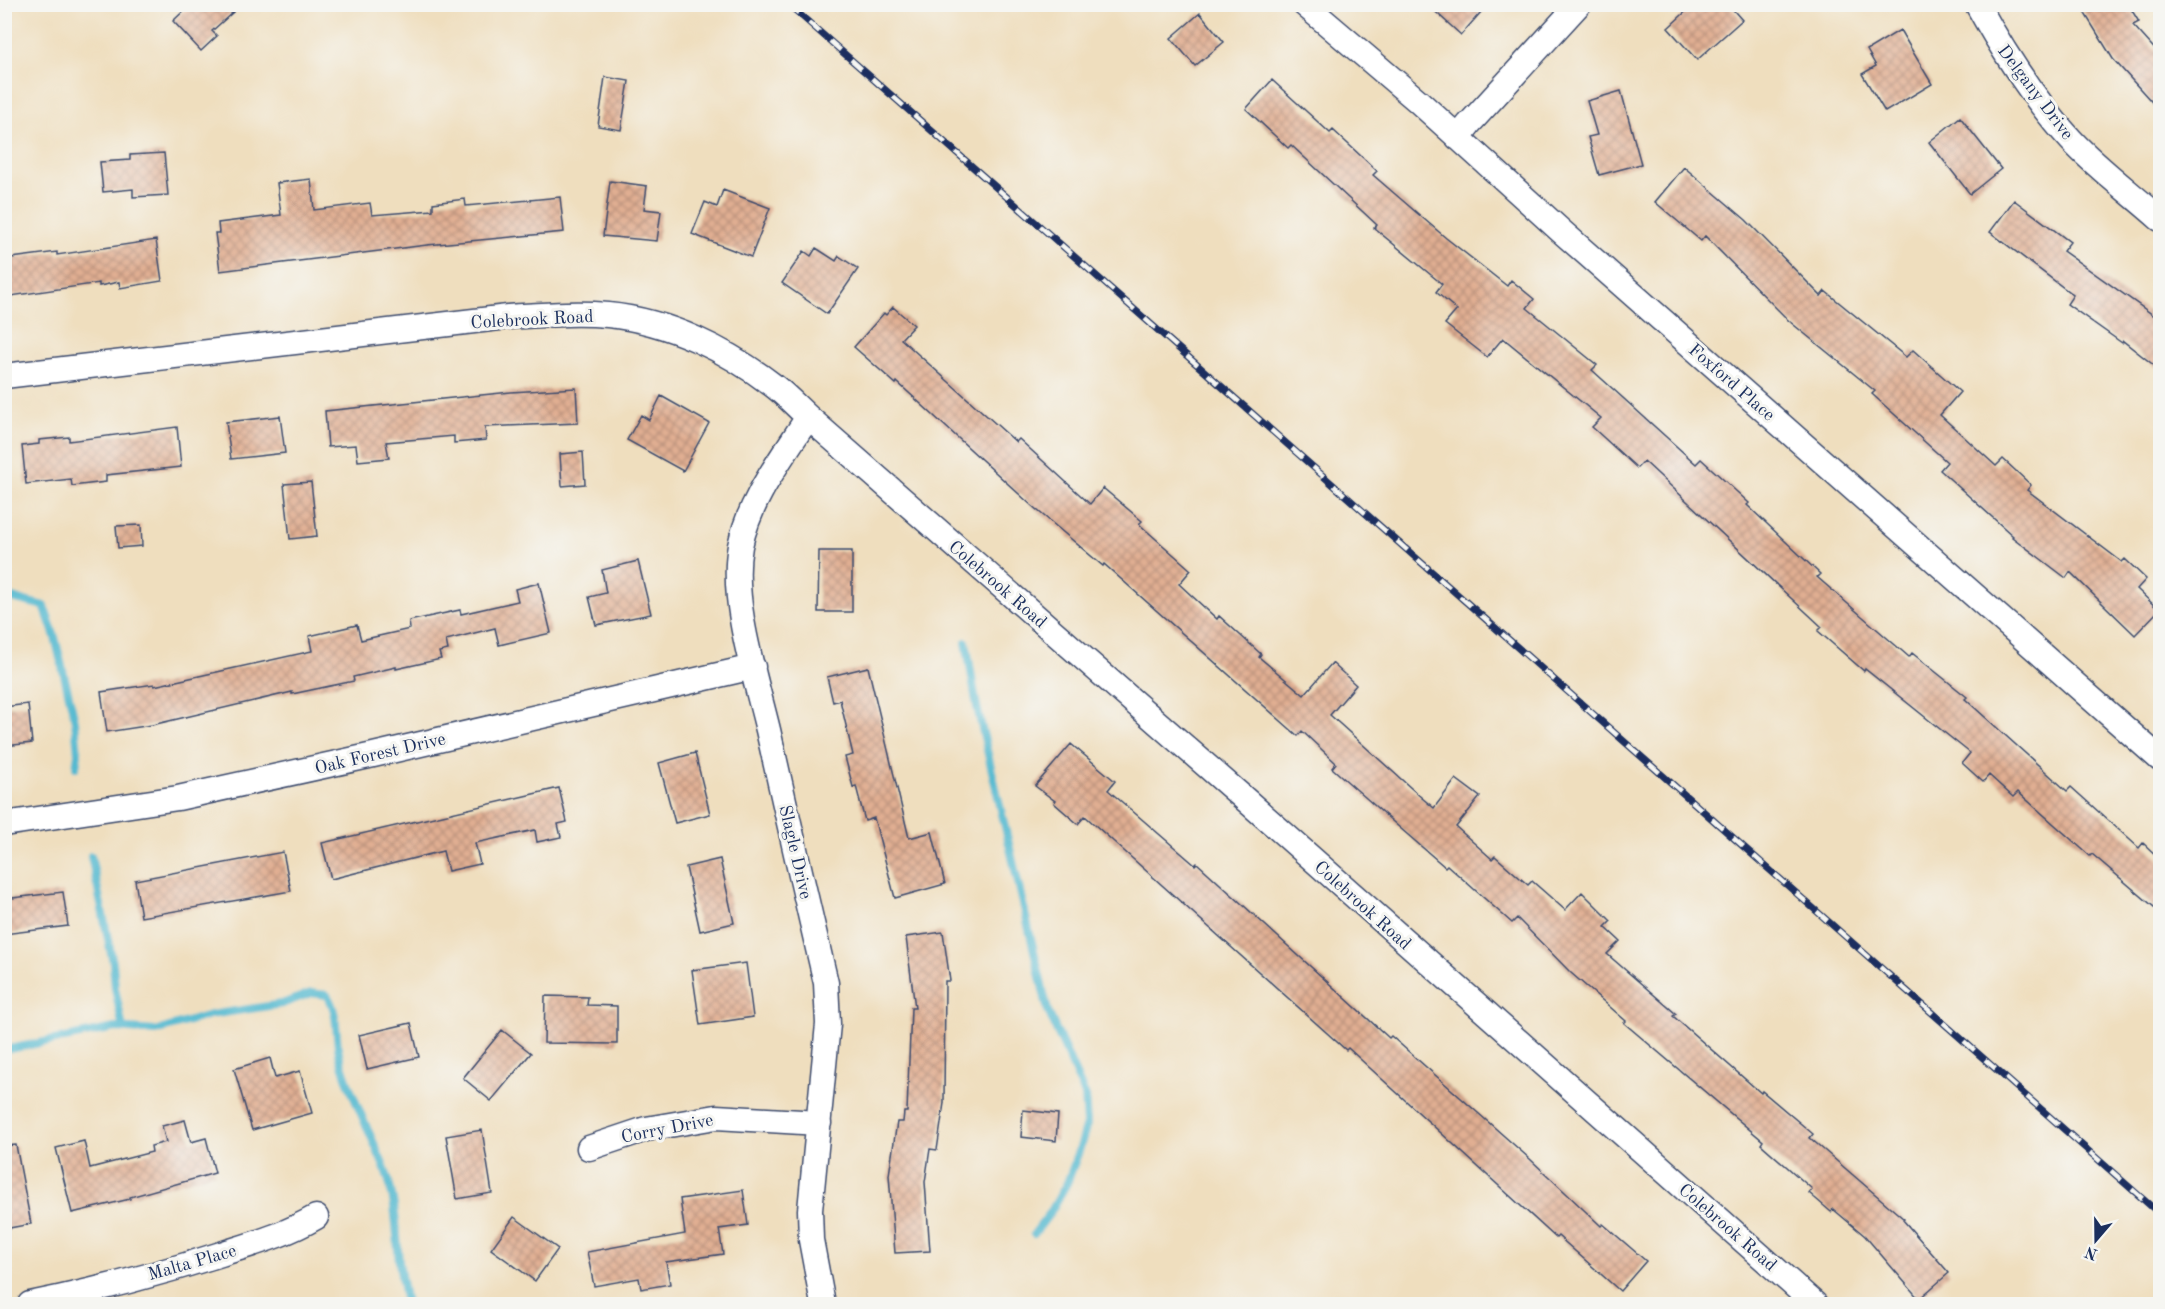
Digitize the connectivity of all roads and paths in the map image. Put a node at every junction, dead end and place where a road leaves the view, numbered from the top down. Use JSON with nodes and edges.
{"nodes":[{"id":1,"x":1304,"y":4,"type":"edge"},
{"id":2,"x":1578,"y":4,"type":"edge"},
{"id":3,"x":1977,"y":4,"type":"edge"},
{"id":4,"x":1458,"y":138,"type":"junction"},
{"id":5,"x":2160,"y":219,"type":"edge"},
{"id":6,"x":4,"y":376,"type":"edge"},
{"id":7,"x":808,"y":417,"type":"junction"},
{"id":8,"x":753,"y":667,"type":"junction"},
{"id":9,"x":2160,"y":759,"type":"edge"},
{"id":10,"x":4,"y":824,"type":"edge"},
{"id":11,"x":819,"y":1123,"type":"junction"},
{"id":12,"x":589,"y":1148,"type":"dead end"},
{"id":13,"x":316,"y":1217,"type":"dead end"},
{"id":14,"x":30,"y":1305,"type":"edge"},
{"id":15,"x":824,"y":1305,"type":"edge"},
{"id":16,"x":1815,"y":1305,"type":"edge"}],
"edges":[{"from":1,"to":4,"type":"street","name":"Foxford Place"},
{"from":2,"to":4,"type":"street"},
{"from":3,"to":5,"type":"street","name":"Delgany Drive"},
{"from":4,"to":9,"type":"street","name":"Foxford Place"},
{"from":6,"to":7,"type":"street","name":"Colebrook Road"},
{"from":7,"to":8,"type":"street","name":"Slagle Drive"},
{"from":7,"to":16,"type":"street","name":"Colebrook Road"},
{"from":8,"to":10,"type":"street","name":"Oak Forest Drive"},
{"from":8,"to":11,"type":"street","name":"Slagle Drive"},
{"from":11,"to":12,"type":"street","name":"Corry Drive"},
{"from":11,"to":15,"type":"street","name":"Slagle Drive"},
{"from":13,"to":14,"type":"street","name":"Malta Place"}]}
